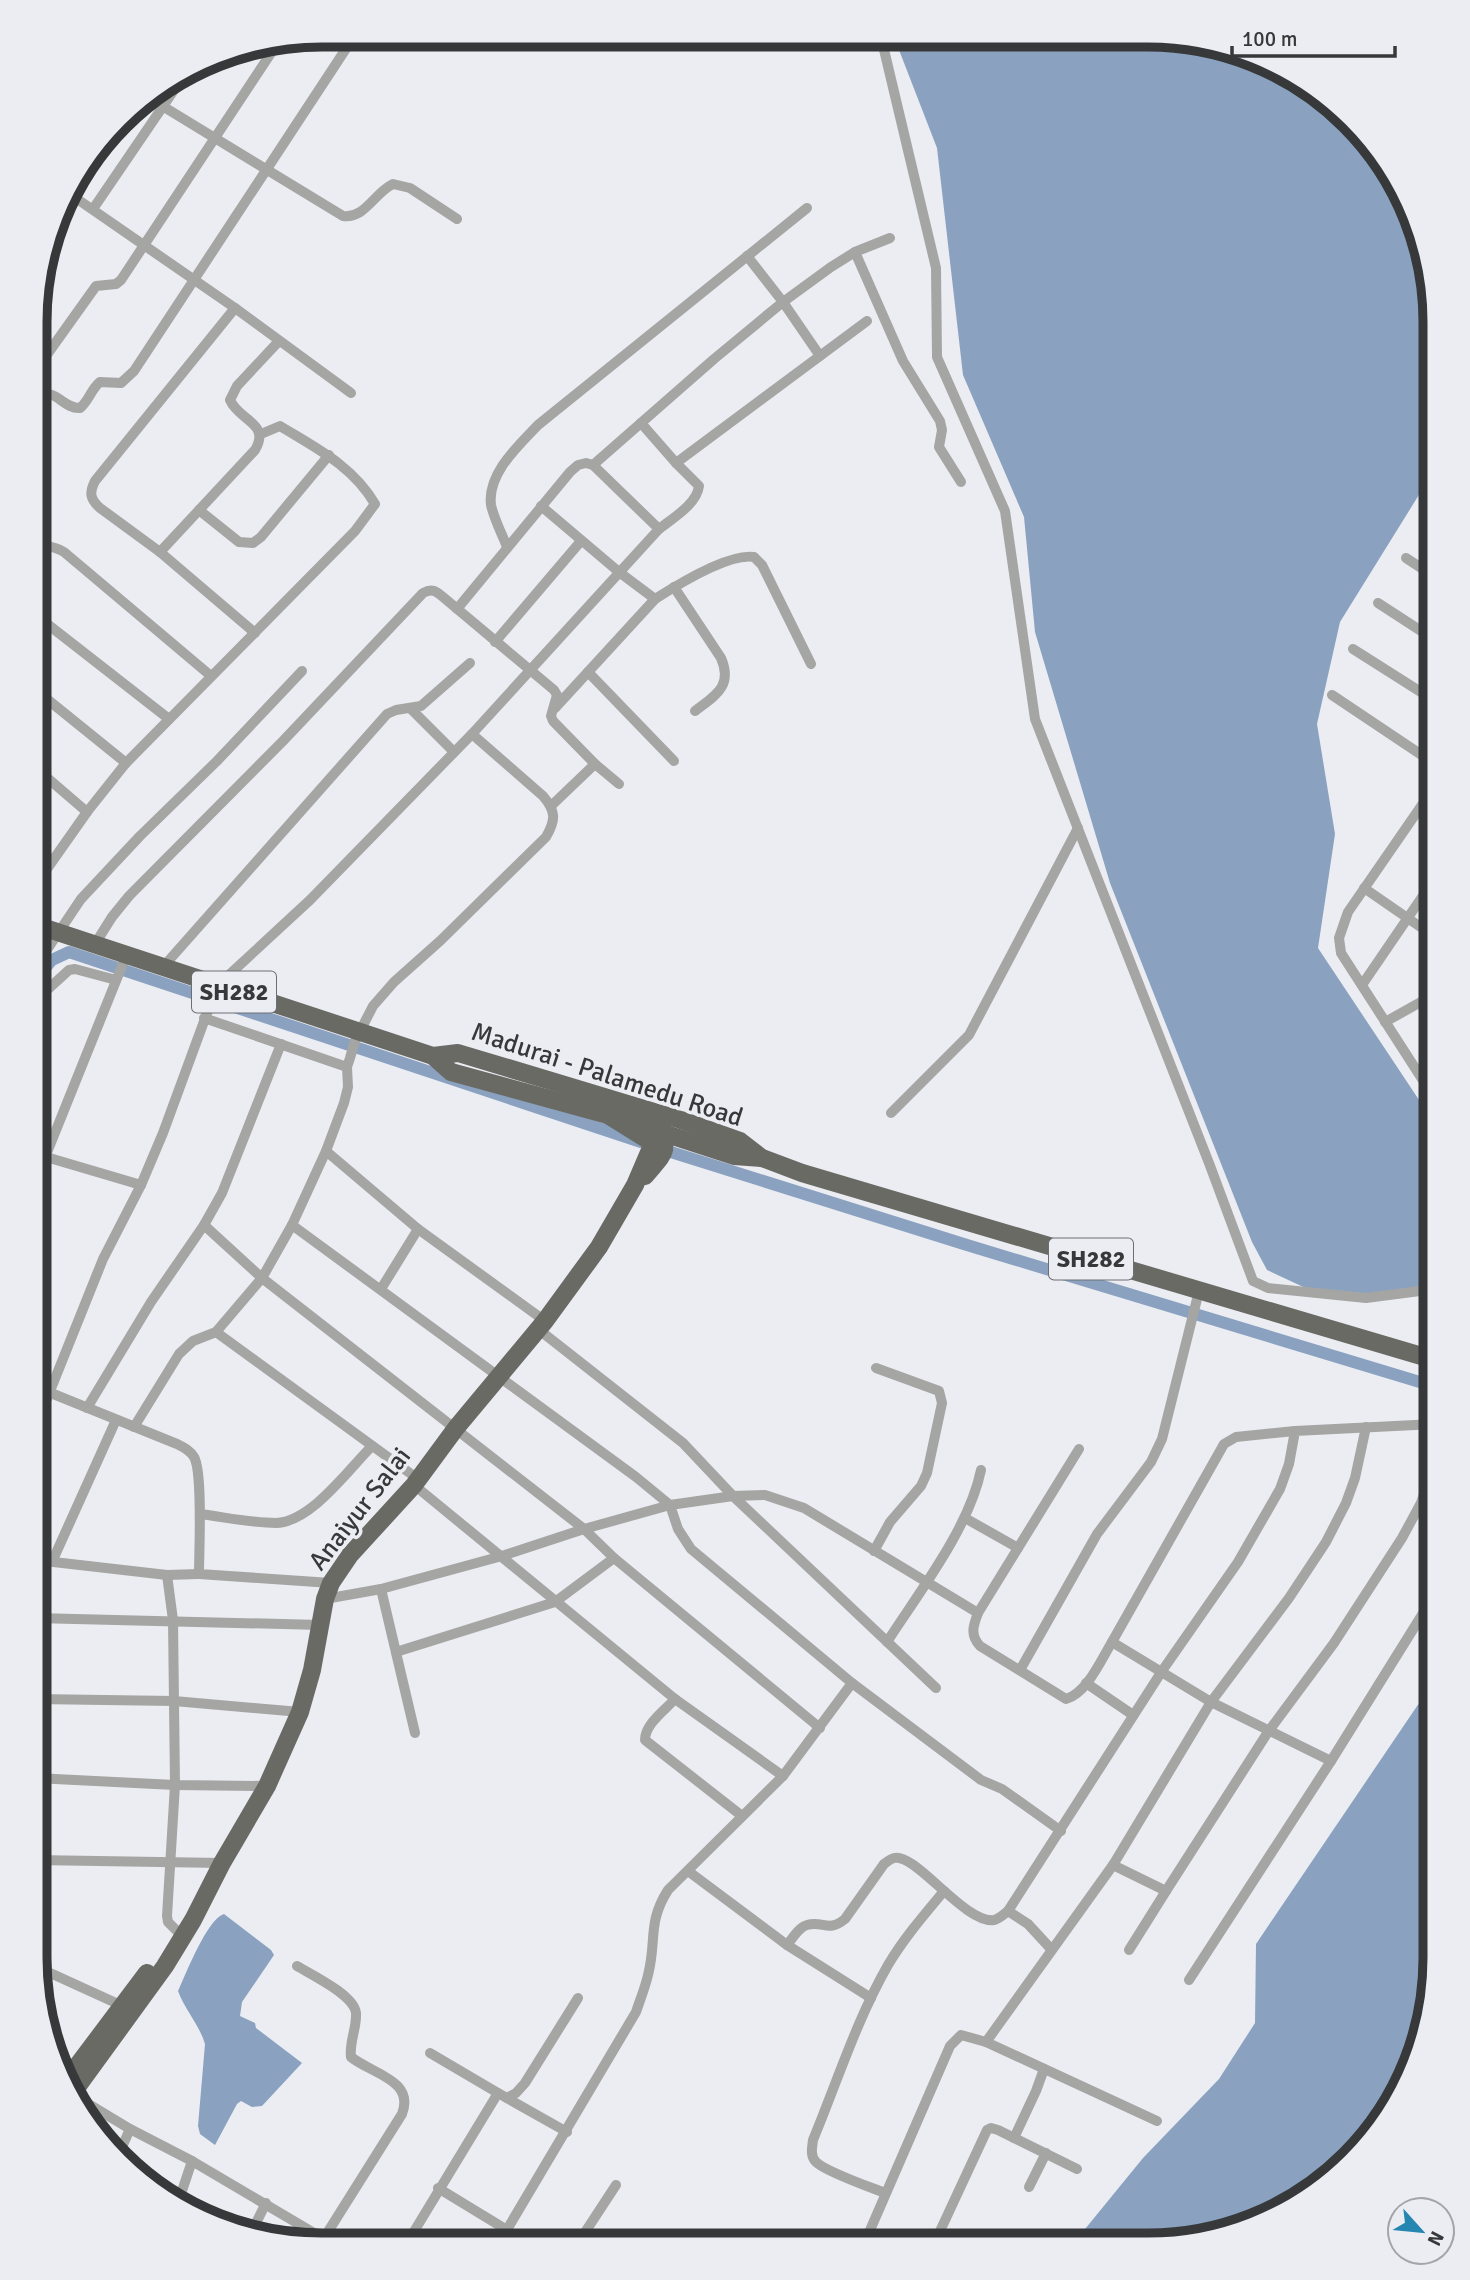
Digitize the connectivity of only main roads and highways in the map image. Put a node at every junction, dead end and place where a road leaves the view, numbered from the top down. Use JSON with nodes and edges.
{"nodes":[{"id":1,"x":47,"y":928,"type":"edge"},
{"id":2,"x":566,"y":1094,"type":"junction"},
{"id":3,"x":659,"y":1113,"type":"junction"},
{"id":4,"x":681,"y":1120,"type":"junction"},
{"id":5,"x":659,"y":1146,"type":"junction"},
{"id":6,"x":762,"y":1158,"type":"junction"},
{"id":7,"x":1423,"y":1356,"type":"edge"},
{"id":8,"x":200,"y":1903,"type":"junction"},
{"id":9,"x":127,"y":2009,"type":"junction"},
{"id":10,"x":73,"y":2073,"type":"edge"},
{"id":11,"x":78,"y":2084,"type":"edge"}],
"edges":[{"from":1,"to":2,"type":"main road","name":"Madurai - Palamedu Road","number":"SH282"},
{"from":2,"to":3,"type":"main road","name":"Madurai - Palamedu Road","number":"SH282"},
{"from":2,"to":5,"type":"main road","name":"Madurai - Palamedu Road","number":"SH282"},
{"from":3,"to":4,"type":"main road","name":"Madurai - Palamedu Road","number":"SH282"},
{"from":3,"to":5,"type":"main road"},
{"from":4,"to":5,"type":"main road","name":"Anaiyur Salai"},
{"from":4,"to":6,"type":"main road","name":"Madurai - Palamedu Road","number":"SH282"},
{"from":5,"to":6,"type":"main road","name":"Madurai - Palamedu Road","number":"SH282"},
{"from":5,"to":8,"type":"main road","name":"Anaiyur Salai"},
{"from":6,"to":7,"type":"main road","name":"Madurai - Palamedu Road","number":"SH282"},
{"from":8,"to":9,"type":"main road","name":"Anaiyur Salai"},
{"from":8,"to":9,"type":"main road","name":"Anaiyur Salai"},
{"from":9,"to":10,"type":"main road","name":"Anaiyur Salai"},
{"from":9,"to":11,"type":"main road","name":"Anaiyur Salai"}]}
